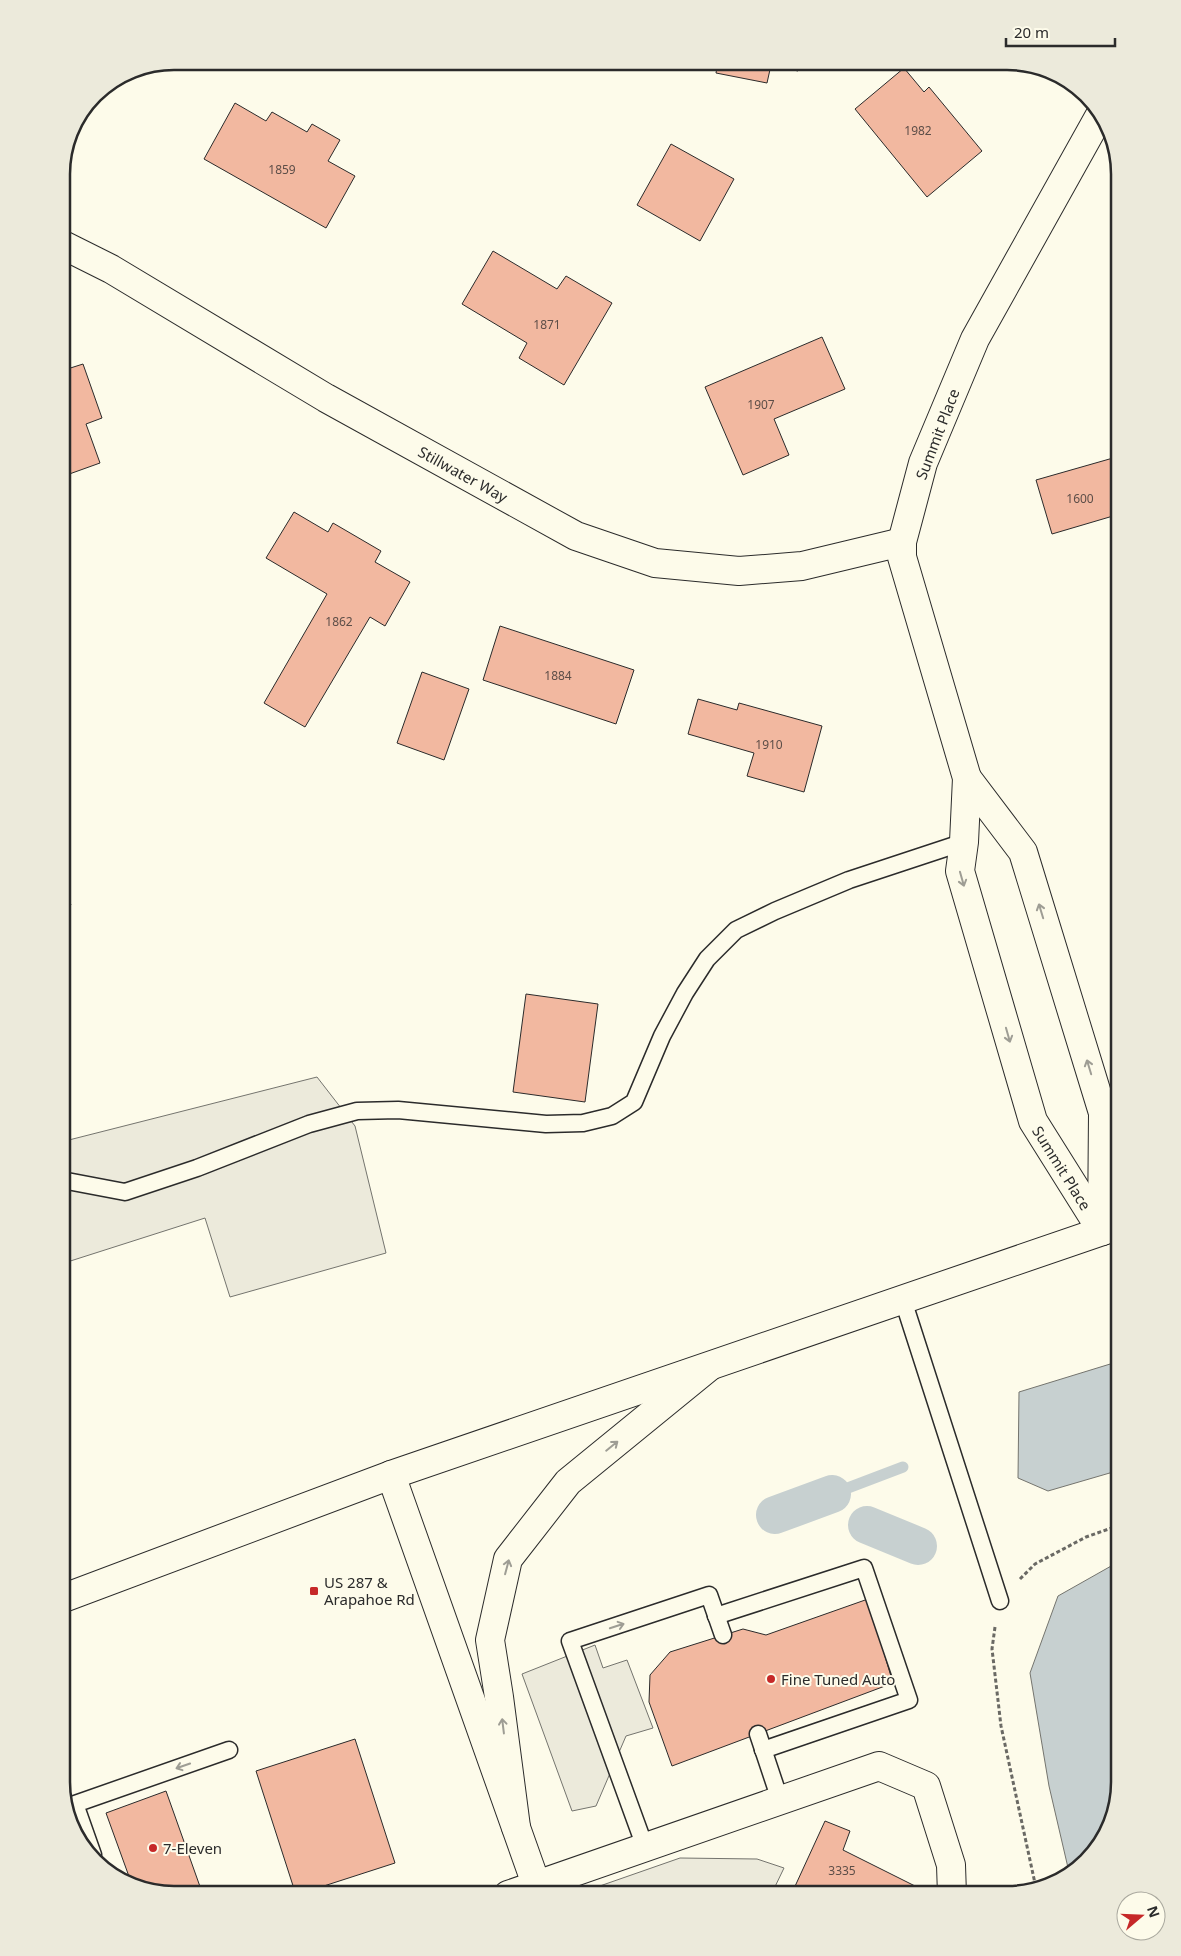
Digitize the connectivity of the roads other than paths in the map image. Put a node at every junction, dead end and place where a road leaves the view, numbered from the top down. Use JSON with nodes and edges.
{"nodes":[{"id":1,"x":1096,"y":122,"type":"edge"},
{"id":2,"x":70,"y":248,"type":"edge"},
{"id":3,"x":902,"y":542,"type":"junction"},
{"id":4,"x":967,"y":778,"type":"junction"},
{"id":5,"x":964,"y":842,"type":"junction"},
{"id":6,"x":70,"y":1182,"type":"edge"},
{"id":7,"x":1111,"y":1228,"type":"edge"},
{"id":8,"x":904,"y":1300,"type":"junction"},
{"id":9,"x":711,"y":1365,"type":"junction"},
{"id":10,"x":392,"y":1475,"type":"junction"},
{"id":11,"x":70,"y":1596,"type":"edge"},
{"id":12,"x":1000,"y":1601,"type":"road end"},
{"id":13,"x":716,"y":1616,"type":"junction"},
{"id":14,"x":723,"y":1635,"type":"dead end"},
{"id":15,"x":758,"y":1734,"type":"dead end"},
{"id":16,"x":229,"y":1750,"type":"dead end"},
{"id":17,"x":763,"y":1750,"type":"junction"},
{"id":18,"x":780,"y":1800,"type":"junction"},
{"id":19,"x":516,"y":1826,"type":"junction"},
{"id":20,"x":87,"y":1839,"type":"edge"},
{"id":21,"x":645,"y":1848,"type":"junction"},
{"id":22,"x":536,"y":1884,"type":"junction"},
{"id":23,"x":531,"y":1886,"type":"edge"},
{"id":24,"x":952,"y":1886,"type":"edge"}],
"edges":[{"from":1,"to":3,"type":"street","name":"Summit Place"},
{"from":2,"to":3,"type":"street","name":"Stillwater Way"},
{"from":3,"to":4,"type":"street","name":"Summit Place"},
{"from":4,"to":5,"type":"street","name":"Summit Place"},
{"from":7,"to":4,"type":"street","name":"Summit Place","one_way":true},
{"from":5,"to":6,"type":"lane"},
{"from":5,"to":7,"type":"street","name":"Summit Place","one_way":true},
{"from":7,"to":8,"type":"street"},
{"from":8,"to":9,"type":"street"},
{"from":8,"to":12,"type":"lane"},
{"from":9,"to":10,"type":"street"},
{"from":19,"to":9,"type":"street","one_way":true},
{"from":10,"to":11,"type":"street"},
{"from":10,"to":19,"type":"street"},
{"from":13,"to":14,"type":"lane"},
{"from":13,"to":17,"type":"lane"},
{"from":21,"to":13,"type":"lane","one_way":true},
{"from":15,"to":17,"type":"lane"},
{"from":16,"to":20,"type":"lane","one_way":true},
{"from":17,"to":18,"type":"lane"},
{"from":18,"to":21,"type":"street"},
{"from":18,"to":24,"type":"street"},
{"from":19,"to":22,"type":"street"},
{"from":21,"to":22,"type":"street"},
{"from":22,"to":23,"type":"street"}]}
